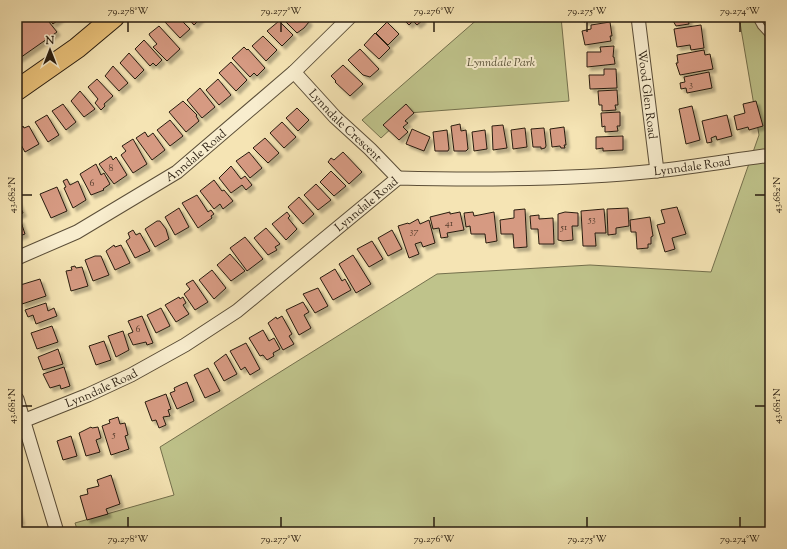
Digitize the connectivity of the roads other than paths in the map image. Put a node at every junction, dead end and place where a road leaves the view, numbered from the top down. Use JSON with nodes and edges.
{"nodes":[{"id":1,"x":114,"y":17,"type":"edge"},
{"id":2,"x":350,"y":17,"type":"edge"},
{"id":3,"x":638,"y":17,"type":"edge"},
{"id":4,"x":756,"y":17,"type":"edge"},
{"id":5,"x":770,"y":36,"type":"edge"},
{"id":6,"x":294,"y":72,"type":"junction"},
{"id":7,"x":17,"y":90,"type":"edge"},
{"id":8,"x":764,"y":156,"type":"dead end"},
{"id":9,"x":657,"y":171,"type":"junction"},
{"id":10,"x":398,"y":178,"type":"junction"},
{"id":11,"x":17,"y":258,"type":"edge"},
{"id":12,"x":17,"y":399,"type":"edge"},
{"id":13,"x":23,"y":421,"type":"junction"},
{"id":14,"x":57,"y":532,"type":"edge"}],
"edges":[{"from":1,"to":7,"type":"main road"},
{"from":2,"to":6,"type":"street","name":"Anndale Road"},
{"from":3,"to":9,"type":"street","name":"Wood Glen Road"},
{"from":4,"to":5,"type":"lane"},
{"from":6,"to":10,"type":"street","name":"Lynndale Crescent"},
{"from":6,"to":11,"type":"street","name":"Anndale Road"},
{"from":8,"to":9,"type":"street","name":"Lynndale Road"},
{"from":9,"to":10,"type":"street","name":"Lynndale Road"},
{"from":10,"to":13,"type":"street","name":"Lynndale Road"},
{"from":12,"to":13,"type":"street"},
{"from":13,"to":14,"type":"street"}]}
